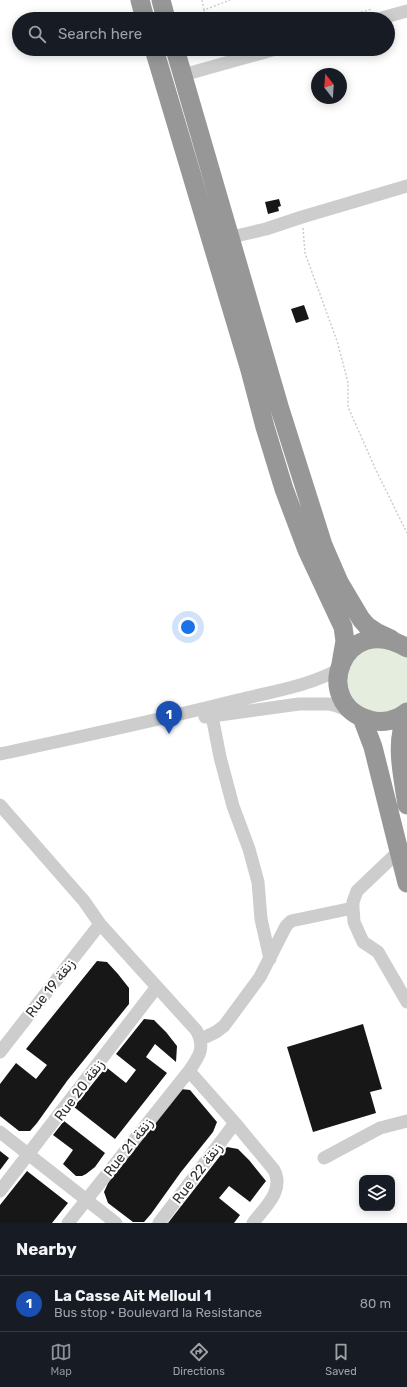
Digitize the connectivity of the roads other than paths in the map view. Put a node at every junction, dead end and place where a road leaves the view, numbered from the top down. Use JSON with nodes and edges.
{"nodes":[{"id":1,"x":140,"y":0,"type":"edge"},
{"id":2,"x":161,"y":0,"type":"edge"},
{"id":3,"x":407,"y":11,"type":"edge"},
{"id":4,"x":143,"y":12,"type":"edge"},
{"id":5,"x":164,"y":12,"type":"edge"},
{"id":6,"x":395,"y":12,"type":"edge"},
{"id":7,"x":156,"y":56,"type":"edge"},
{"id":8,"x":177,"y":56,"type":"edge"},
{"id":9,"x":251,"y":56,"type":"edge"},
{"id":10,"x":183,"y":75,"type":"junction"},
{"id":11,"x":407,"y":186,"type":"edge"},
{"id":12,"x":230,"y":237,"type":"junction"},
{"id":13,"x":212,"y":242,"type":"junction"},
{"id":14,"x":399,"y":644,"type":"edge"},
{"id":15,"x":340,"y":667,"type":"junction"},
{"id":16,"x":407,"y":712,"type":"edge"},
{"id":17,"x":407,"y":715,"type":"edge"},
{"id":18,"x":212,"y":716,"type":"junction"},
{"id":19,"x":359,"y":716,"type":"junction"},
{"id":20,"x":146,"y":723,"type":"junction"},
{"id":21,"x":0,"y":754,"type":"edge"},
{"id":22,"x":0,"y":805,"type":"edge"},
{"id":23,"x":407,"y":805,"type":"edge"},
{"id":24,"x":399,"y":851,"type":"junction"},
{"id":25,"x":407,"y":883,"type":"edge"},
{"id":26,"x":353,"y":908,"type":"junction"},
{"id":27,"x":100,"y":924,"type":"junction"},
{"id":28,"x":270,"y":959,"type":"junction"},
{"id":29,"x":156,"y":988,"type":"junction"},
{"id":30,"x":407,"y":1002,"type":"edge"},
{"id":31,"x":201,"y":1039,"type":"junction"},
{"id":32,"x":0,"y":1052,"type":"edge"},
{"id":33,"x":189,"y":1071,"type":"junction"},
{"id":34,"x":407,"y":1121,"type":"edge"},
{"id":35,"x":235,"y":1123,"type":"junction"},
{"id":36,"x":0,"y":1132,"type":"edge"},
{"id":37,"x":29,"y":1155,"type":"junction"},
{"id":38,"x":324,"y":1158,"type":"dead end"},
{"id":39,"x":0,"y":1192,"type":"edge"},
{"id":40,"x":86,"y":1200,"type":"junction"},
{"id":41,"x":68,"y":1223,"type":"edge"},
{"id":42,"x":116,"y":1223,"type":"edge"},
{"id":43,"x":159,"y":1223,"type":"edge"},
{"id":44,"x":253,"y":1223,"type":"edge"}],
"edges":[{"from":1,"to":4,"type":"highway"},
{"from":2,"to":5,"type":"highway"},
{"from":3,"to":6,"type":"street"},
{"from":7,"to":13,"type":"highway"},
{"from":8,"to":10,"type":"highway"},
{"from":9,"to":10,"type":"street"},
{"from":10,"to":12,"type":"highway"},
{"from":11,"to":12,"type":"street"},
{"from":12,"to":13,"type":"street"},
{"from":12,"to":14,"type":"highway"},
{"from":13,"to":15,"type":"highway"},
{"from":14,"to":15,"type":"highway"},
{"from":15,"to":19,"type":"highway"},
{"from":15,"to":20,"type":"street"},
{"from":16,"to":19,"type":"highway"},
{"from":17,"to":23,"type":"highway"},
{"from":18,"to":19,"type":"street"},
{"from":18,"to":20,"type":"street"},
{"from":18,"to":28,"type":"street"},
{"from":19,"to":24,"type":"highway"},
{"from":20,"to":21,"type":"street"},
{"from":22,"to":27,"type":"street"},
{"from":24,"to":25,"type":"highway"},
{"from":24,"to":26,"type":"street"},
{"from":26,"to":28,"type":"street"},
{"from":26,"to":30,"type":"street"},
{"from":27,"to":29,"type":"street"},
{"from":27,"to":32,"type":"street","name":"Rue 19 زنقة"},
{"from":28,"to":31,"type":"street"},
{"from":29,"to":31,"type":"street"},
{"from":29,"to":37,"type":"street","name":"Rue 20 زنقة"},
{"from":31,"to":33,"type":"street","name":"Rue 21 زنقة"},
{"from":33,"to":35,"type":"street"},
{"from":33,"to":40,"type":"street","name":"Rue 21 زنقة"},
{"from":34,"to":38,"type":"street"},
{"from":35,"to":43,"type":"street","name":"Rue 22 زنقة"},
{"from":35,"to":44,"type":"street"},
{"from":36,"to":37,"type":"street"},
{"from":37,"to":39,"type":"street","name":"Rue 20 زنقة"},
{"from":37,"to":40,"type":"street"},
{"from":40,"to":41,"type":"street","name":"Rue 21 زنقة"},
{"from":40,"to":42,"type":"street"}]}
